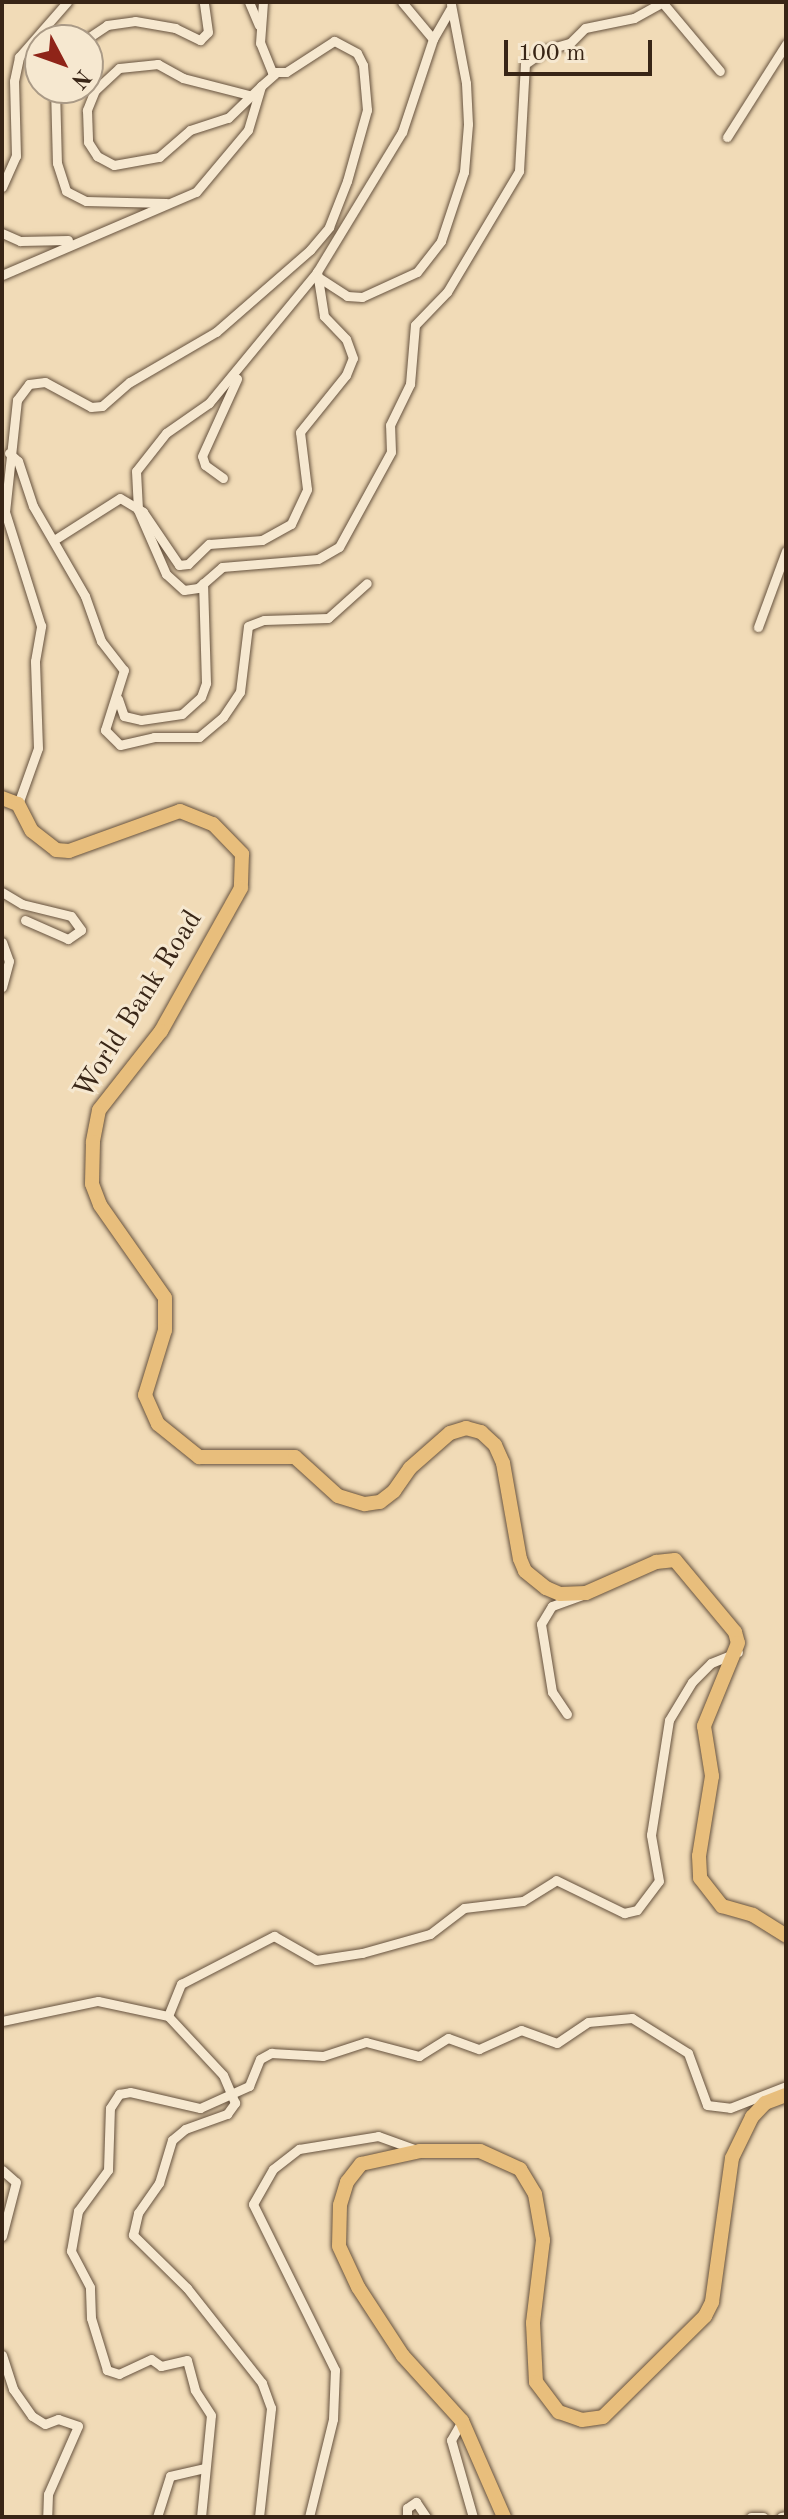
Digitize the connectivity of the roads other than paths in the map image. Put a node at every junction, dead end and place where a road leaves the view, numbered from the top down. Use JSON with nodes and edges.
{"nodes":[{"id":1,"x":67,"y":2,"type":"edge"},
{"id":2,"x":204,"y":2,"type":"edge"},
{"id":3,"x":249,"y":2,"type":"edge"},
{"id":4,"x":263,"y":2,"type":"edge"},
{"id":5,"x":402,"y":2,"type":"edge"},
{"id":6,"x":662,"y":2,"type":"edge"},
{"id":7,"x":451,"y":3,"type":"edge"},
{"id":8,"x":104,"y":27,"type":"edge"},
{"id":9,"x":260,"y":28,"type":"junction"},
{"id":10,"x":433,"y":39,"type":"junction"},
{"id":11,"x":786,"y":44,"type":"edge"},
{"id":12,"x":720,"y":71,"type":"dead end"},
{"id":13,"x":275,"y":74,"type":"junction"},
{"id":14,"x":261,"y":86,"type":"junction"},
{"id":15,"x":249,"y":95,"type":"junction"},
{"id":16,"x":55,"y":104,"type":"edge"},
{"id":17,"x":727,"y":137,"type":"dead end"},
{"id":18,"x":2,"y":187,"type":"edge"},
{"id":19,"x":170,"y":203,"type":"junction"},
{"id":20,"x":2,"y":233,"type":"edge"},
{"id":21,"x":82,"y":237,"type":"junction"},
{"id":22,"x":2,"y":275,"type":"edge"},
{"id":23,"x":318,"y":275,"type":"junction"},
{"id":24,"x":255,"y":349,"type":"junction"},
{"id":25,"x":9,"y":453,"type":"junction"},
{"id":26,"x":223,"y":478,"type":"dead end"},
{"id":27,"x":137,"y":506,"type":"junction"},
{"id":28,"x":54,"y":540,"type":"junction"},
{"id":29,"x":786,"y":551,"type":"edge"},
{"id":30,"x":203,"y":583,"type":"junction"},
{"id":31,"x":367,"y":583,"type":"dead end"},
{"id":32,"x":758,"y":627,"type":"dead end"},
{"id":33,"x":118,"y":699,"type":"junction"},
{"id":34,"x":2,"y":798,"type":"edge"},
{"id":35,"x":18,"y":804,"type":"junction"},
{"id":36,"x":2,"y":892,"type":"edge"},
{"id":37,"x":25,"y":920,"type":"dead end"},
{"id":38,"x":2,"y":942,"type":"edge"},
{"id":39,"x":2,"y":987,"type":"edge"},
{"id":40,"x":586,"y":1593,"type":"junction"},
{"id":41,"x":738,"y":1652,"type":"junction"},
{"id":42,"x":567,"y":1714,"type":"dead end"},
{"id":43,"x":786,"y":1936,"type":"edge"},
{"id":44,"x":168,"y":2016,"type":"junction"},
{"id":45,"x":2,"y":2021,"type":"edge"},
{"id":46,"x":786,"y":2086,"type":"edge"},
{"id":47,"x":234,"y":2095,"type":"junction"},
{"id":48,"x":786,"y":2095,"type":"edge"},
{"id":49,"x":420,"y":2151,"type":"junction"},
{"id":50,"x":2,"y":2170,"type":"edge"},
{"id":51,"x":2,"y":2236,"type":"edge"},
{"id":52,"x":2,"y":2355,"type":"edge"},
{"id":53,"x":462,"y":2421,"type":"junction"},
{"id":54,"x":204,"y":2468,"type":"junction"},
{"id":55,"x":47,"y":2517,"type":"edge"},
{"id":56,"x":157,"y":2517,"type":"edge"},
{"id":57,"x":201,"y":2517,"type":"edge"},
{"id":58,"x":259,"y":2517,"type":"edge"},
{"id":59,"x":309,"y":2517,"type":"edge"},
{"id":60,"x":406,"y":2517,"type":"edge"},
{"id":61,"x":426,"y":2517,"type":"edge"},
{"id":62,"x":473,"y":2517,"type":"edge"},
{"id":63,"x":504,"y":2517,"type":"edge"},
{"id":64,"x":751,"y":2517,"type":"edge"},
{"id":65,"x":763,"y":2517,"type":"edge"}],
"edges":[{"from":1,"to":18,"type":"street"},
{"from":2,"to":8,"type":"street"},
{"from":3,"to":9,"type":"street"},
{"from":4,"to":9,"type":"street"},
{"from":5,"to":10,"type":"street"},
{"from":6,"to":12,"type":"street"},
{"from":6,"to":30,"type":"street"},
{"from":7,"to":10,"type":"street"},
{"from":7,"to":23,"type":"street"},
{"from":9,"to":13,"type":"street"},
{"from":10,"to":23,"type":"street"},
{"from":11,"to":17,"type":"street"},
{"from":13,"to":14,"type":"street"},
{"from":13,"to":25,"type":"street"},
{"from":14,"to":15,"type":"street"},
{"from":14,"to":19,"type":"street"},
{"from":15,"to":15,"type":"street"},
{"from":16,"to":19,"type":"street"},
{"from":19,"to":21,"type":"street"},
{"from":20,"to":21,"type":"street"},
{"from":21,"to":22,"type":"street"},
{"from":23,"to":24,"type":"street"},
{"from":23,"to":27,"type":"street"},
{"from":24,"to":26,"type":"street"},
{"from":24,"to":27,"type":"street"},
{"from":25,"to":28,"type":"street"},
{"from":25,"to":35,"type":"street"},
{"from":27,"to":28,"type":"street"},
{"from":27,"to":30,"type":"street"},
{"from":28,"to":33,"type":"street"},
{"from":29,"to":32,"type":"street"},
{"from":30,"to":33,"type":"street"},
{"from":31,"to":33,"type":"street"},
{"from":34,"to":35,"type":"main road"},
{"from":35,"to":40,"type":"main road","name":"World Bank Road"},
{"from":36,"to":37,"type":"street"},
{"from":38,"to":39,"type":"street"},
{"from":40,"to":41,"type":"main road"},
{"from":40,"to":42,"type":"street"},
{"from":41,"to":43,"type":"main road"},
{"from":41,"to":44,"type":"street"},
{"from":44,"to":45,"type":"street"},
{"from":44,"to":47,"type":"street"},
{"from":46,"to":47,"type":"street"},
{"from":47,"to":54,"type":"street"},
{"from":47,"to":58,"type":"street"},
{"from":48,"to":49,"type":"main road"},
{"from":49,"to":53,"type":"main road"},
{"from":49,"to":59,"type":"street"},
{"from":50,"to":51,"type":"street"},
{"from":52,"to":55,"type":"street"},
{"from":53,"to":62,"type":"street"},
{"from":53,"to":63,"type":"main road"},
{"from":54,"to":56,"type":"street"},
{"from":54,"to":57,"type":"street"},
{"from":60,"to":61,"type":"street"},
{"from":64,"to":65,"type":"street"}]}
